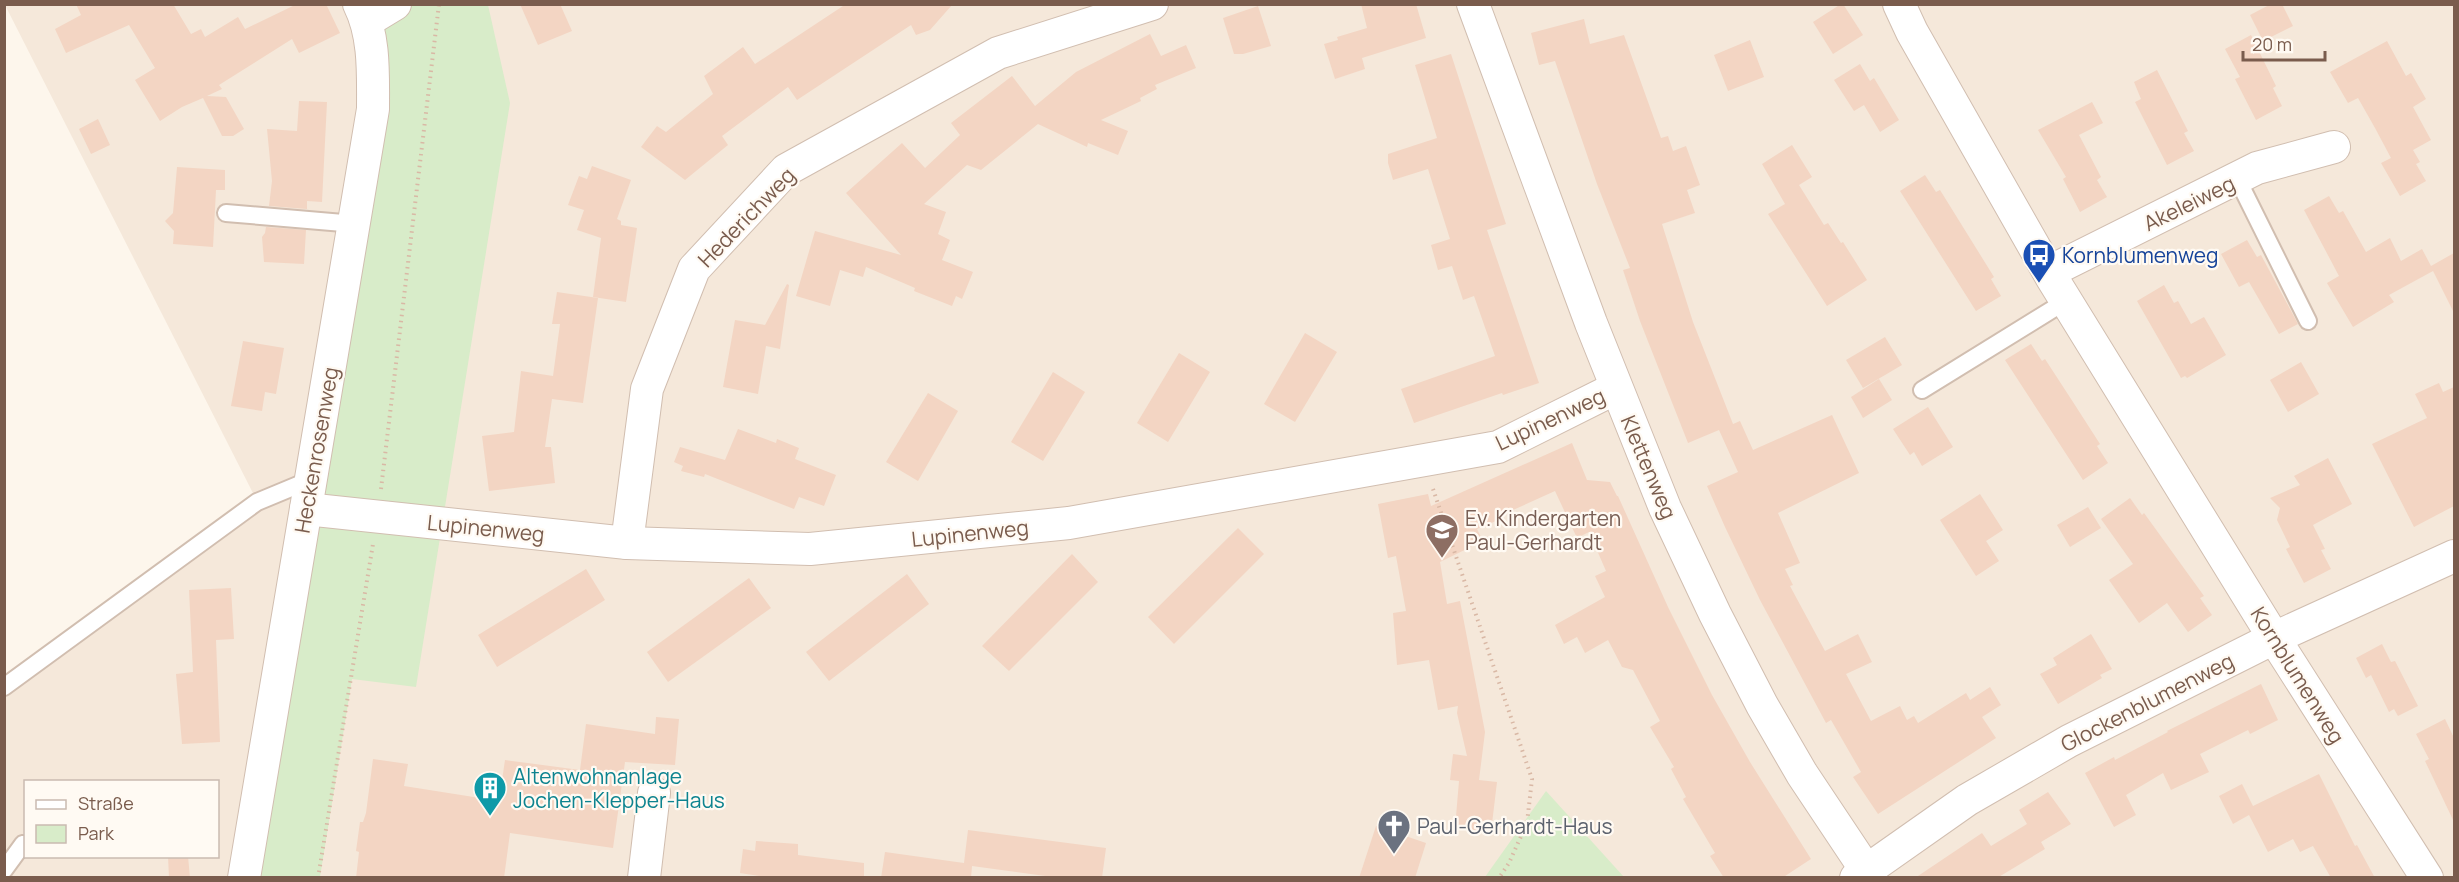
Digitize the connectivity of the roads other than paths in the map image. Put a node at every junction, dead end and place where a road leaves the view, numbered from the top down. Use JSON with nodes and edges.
{"nodes":[{"id":1,"x":395,"y":4,"type":"edge"},
{"id":2,"x":1152,"y":4,"type":"edge"},
{"id":3,"x":1473,"y":4,"type":"edge"},
{"id":4,"x":1899,"y":4,"type":"edge"},
{"id":5,"x":363,"y":13,"type":"edge"},
{"id":6,"x":2334,"y":147,"type":"dead end"},
{"id":7,"x":2237,"y":178,"type":"junction"},
{"id":8,"x":226,"y":213,"type":"dead end"},
{"id":9,"x":355,"y":224,"type":"junction"},
{"id":10,"x":2049,"y":272,"type":"junction"},
{"id":11,"x":2066,"y":301,"type":"junction"},
{"id":12,"x":2308,"y":321,"type":"dead end"},
{"id":13,"x":1616,"y":388,"type":"junction"},
{"id":14,"x":1922,"y":390,"type":"dead end"},
{"id":15,"x":308,"y":494,"type":"junction"},
{"id":16,"x":627,"y":543,"type":"junction"},
{"id":17,"x":2454,"y":556,"type":"edge"},
{"id":18,"x":2274,"y":638,"type":"junction"},
{"id":19,"x":4,"y":687,"type":"edge"},
{"id":20,"x":654,"y":793,"type":"dead end"},
{"id":21,"x":23,"y":844,"type":"dead end"},
{"id":22,"x":4,"y":870,"type":"edge"},
{"id":23,"x":1861,"y":874,"type":"edge"},
{"id":24,"x":244,"y":878,"type":"edge"},
{"id":25,"x":644,"y":878,"type":"edge"},
{"id":26,"x":2427,"y":878,"type":"edge"}],
"edges":[{"from":1,"to":5,"type":"street"},
{"from":2,"to":16,"type":"street","name":"Hederichweg"},
{"from":3,"to":13,"type":"street","name":"Klettenweg"},
{"from":4,"to":10,"type":"street","name":"Kornblumenweg"},
{"from":5,"to":9,"type":"street","name":"Heckenrosenweg"},
{"from":6,"to":7,"type":"street","name":"Akeleiweg"},
{"from":7,"to":10,"type":"street","name":"Akeleiweg"},
{"from":7,"to":12,"type":"lane"},
{"from":8,"to":9,"type":"lane"},
{"from":9,"to":15,"type":"street","name":"Heckenrosenweg"},
{"from":10,"to":11,"type":"street","name":"Kornblumenweg"},
{"from":11,"to":14,"type":"lane"},
{"from":11,"to":18,"type":"street","name":"Kornblumenweg"},
{"from":13,"to":16,"type":"street","name":"Lupinenweg"},
{"from":13,"to":23,"type":"street","name":"Klettenweg"},
{"from":15,"to":16,"type":"street","name":"Lupinenweg"},
{"from":15,"to":19,"type":"lane"},
{"from":15,"to":24,"type":"street","name":"Heckenrosenweg"},
{"from":17,"to":18,"type":"street","name":"Glockenblumenweg"},
{"from":18,"to":23,"type":"street","name":"Glockenblumenweg"},
{"from":18,"to":26,"type":"street","name":"Kornblumenweg"},
{"from":20,"to":25,"type":"street"},
{"from":21,"to":22,"type":"lane"}]}
